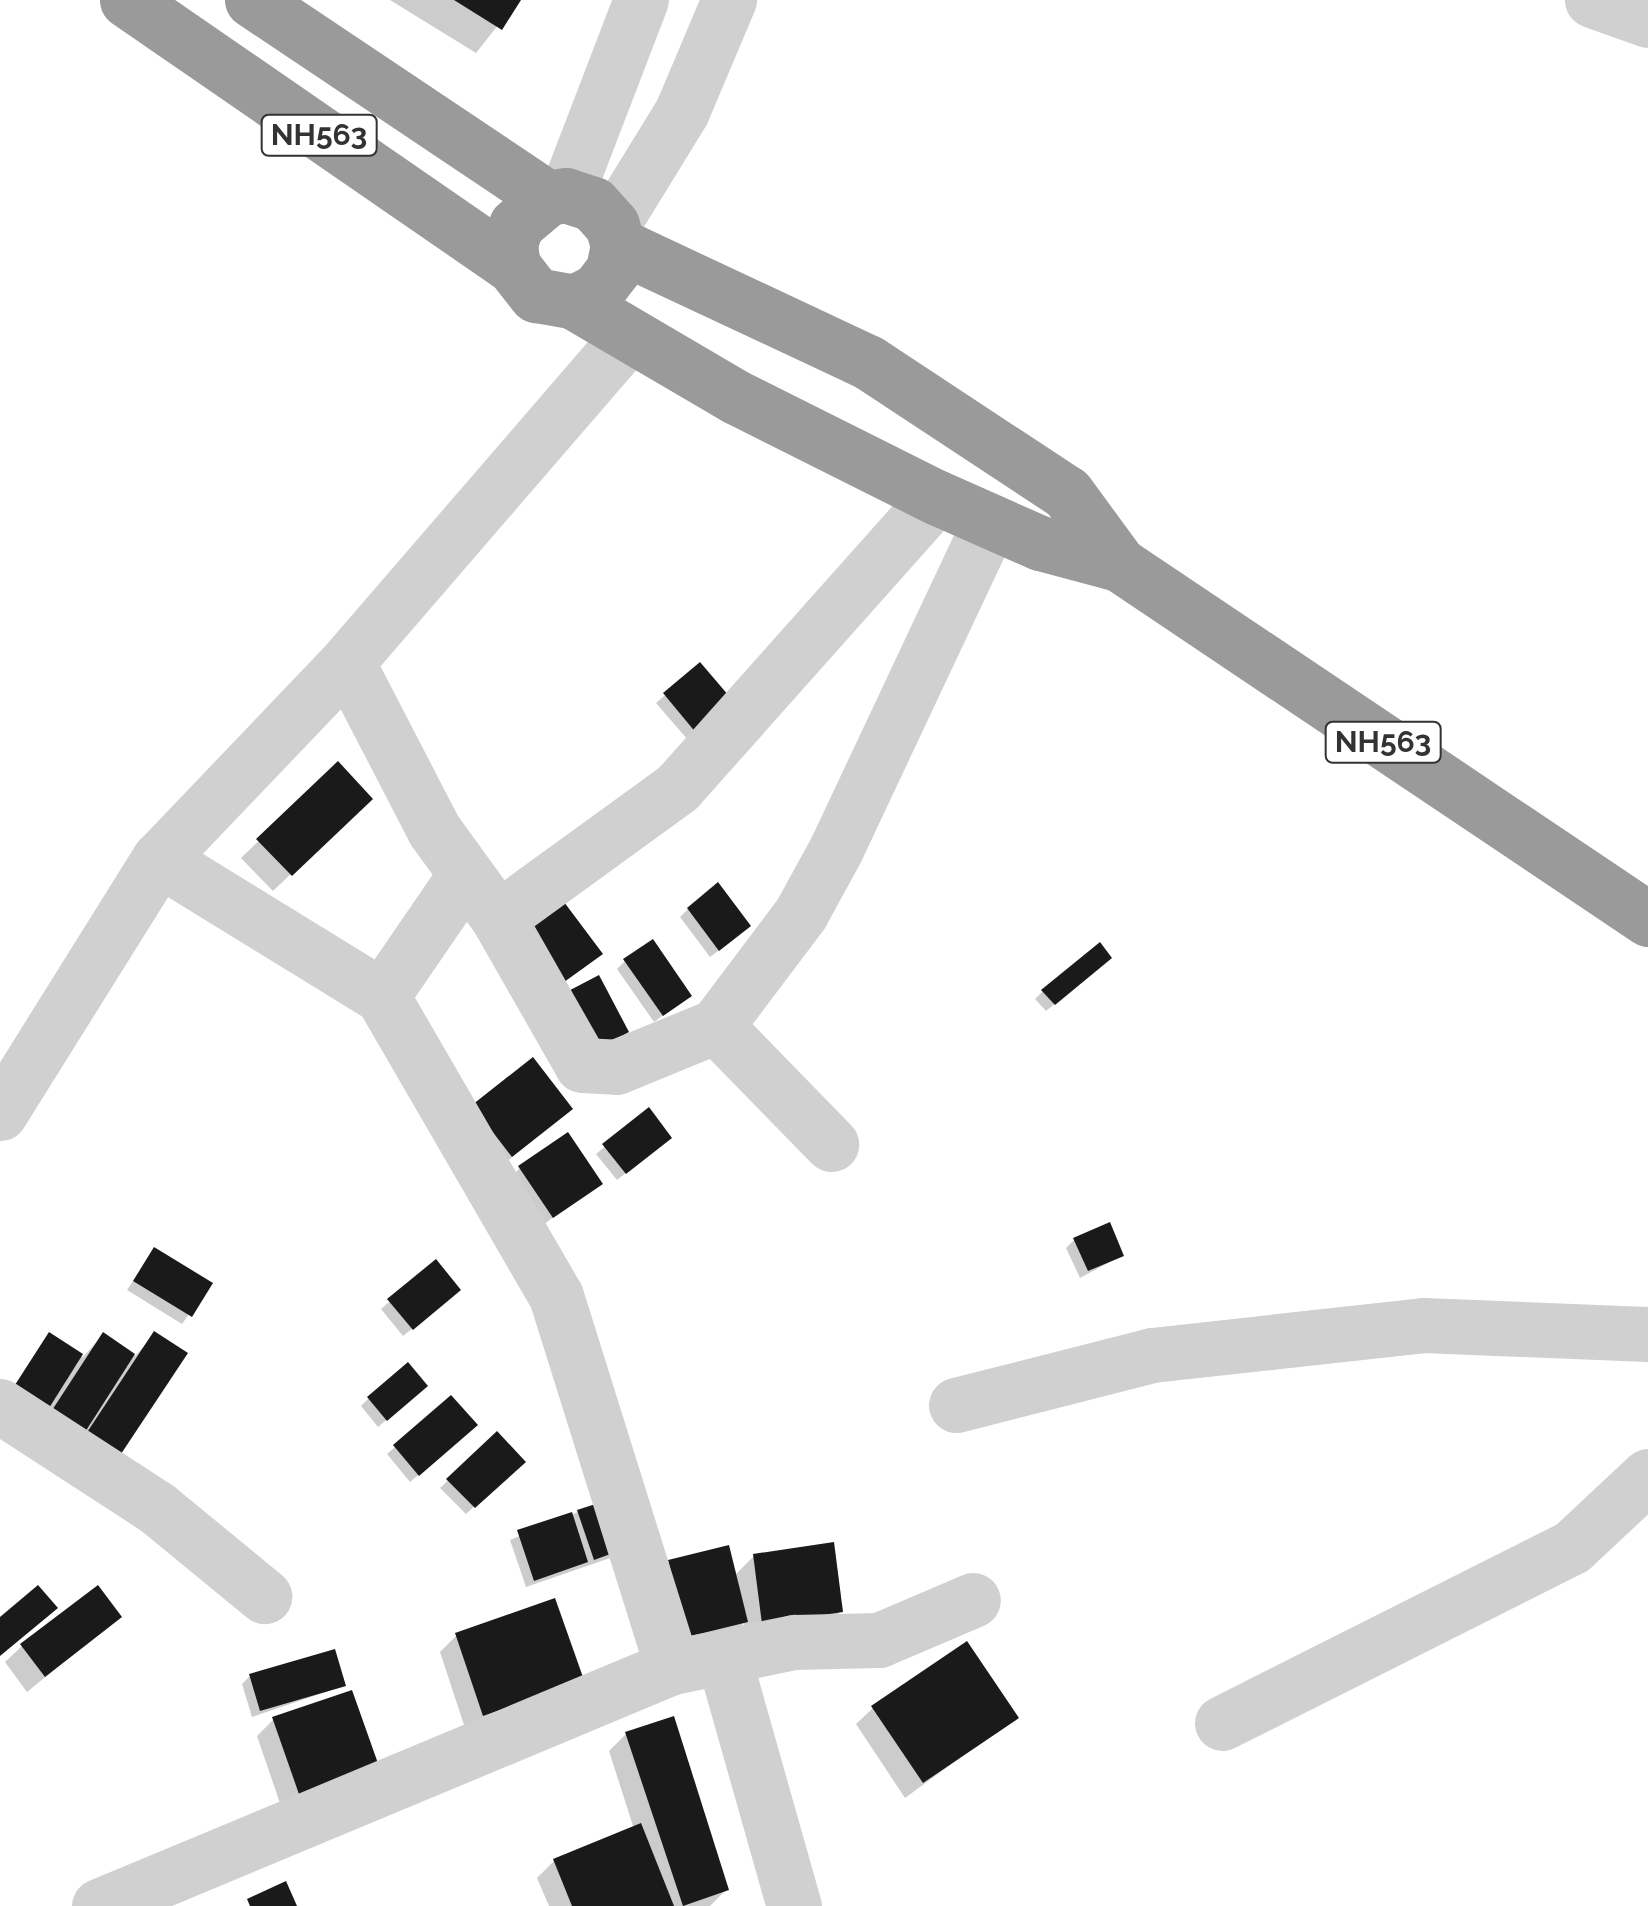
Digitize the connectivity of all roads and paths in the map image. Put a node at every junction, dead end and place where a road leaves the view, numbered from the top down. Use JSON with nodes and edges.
{"nodes":[{"id":1,"x":128,"y":0,"type":"edge"},
{"id":2,"x":252,"y":0,"type":"edge"},
{"id":3,"x":640,"y":0,"type":"edge"},
{"id":4,"x":730,"y":0,"type":"edge"},
{"id":5,"x":1592,"y":0,"type":"edge"},
{"id":6,"x":1648,"y":20,"type":"edge"},
{"id":7,"x":557,"y":197,"type":"junction"},
{"id":8,"x":615,"y":235,"type":"junction"},
{"id":9,"x":513,"y":266,"type":"junction"},
{"id":10,"x":574,"y":302,"type":"junction"},
{"id":11,"x":628,"y":337,"type":"junction"},
{"id":12,"x":936,"y":497,"type":"junction"},
{"id":13,"x":990,"y":520,"type":"junction"},
{"id":14,"x":1119,"y":564,"type":"junction"},
{"id":15,"x":347,"y":662,"type":"junction"},
{"id":16,"x":159,"y":859,"type":"junction"},
{"id":17,"x":466,"y":875,"type":"junction"},
{"id":18,"x":498,"y":918,"type":"junction"},
{"id":19,"x":1648,"y":919,"type":"edge"},
{"id":20,"x":382,"y":996,"type":"junction"},
{"id":21,"x":716,"y":1026,"type":"junction"},
{"id":22,"x":0,"y":1113,"type":"edge"},
{"id":23,"x":831,"y":1144,"type":"dead end"},
{"id":24,"x":1648,"y":1334,"type":"edge"},
{"id":25,"x":956,"y":1405,"type":"dead end"},
{"id":26,"x":0,"y":1406,"type":"edge"},
{"id":27,"x":1648,"y":1476,"type":"edge"},
{"id":28,"x":264,"y":1596,"type":"dead end"},
{"id":29,"x":973,"y":1600,"type":"dead end"},
{"id":30,"x":698,"y":1663,"type":"junction"},
{"id":31,"x":1222,"y":1723,"type":"dead end"},
{"id":32,"x":99,"y":1906,"type":"edge"},
{"id":33,"x":794,"y":1906,"type":"edge"}],
"edges":[{"from":1,"to":9,"type":"highway","number":"NH563"},
{"from":2,"to":7,"type":"highway","number":"NH563"},
{"from":3,"to":7,"type":"street"},
{"from":4,"to":8,"type":"street"},
{"from":5,"to":6,"type":"street"},
{"from":7,"to":8,"type":"highway","number":"NH563"},
{"from":7,"to":9,"type":"highway"},
{"from":8,"to":10,"type":"highway"},
{"from":8,"to":14,"type":"highway","number":"NH563"},
{"from":9,"to":10,"type":"highway","number":"NH563"},
{"from":10,"to":11,"type":"highway","number":"NH563"},
{"from":11,"to":12,"type":"highway","number":"NH563"},
{"from":11,"to":15,"type":"street"},
{"from":12,"to":13,"type":"highway","number":"NH563"},
{"from":12,"to":18,"type":"street"},
{"from":13,"to":14,"type":"highway","number":"NH563"},
{"from":13,"to":21,"type":"street"},
{"from":14,"to":19,"type":"highway","number":"NH563"},
{"from":15,"to":16,"type":"street"},
{"from":15,"to":17,"type":"street"},
{"from":16,"to":20,"type":"street"},
{"from":16,"to":22,"type":"street"},
{"from":17,"to":18,"type":"street"},
{"from":17,"to":20,"type":"street"},
{"from":18,"to":21,"type":"street"},
{"from":20,"to":30,"type":"street"},
{"from":21,"to":23,"type":"street"},
{"from":24,"to":25,"type":"street"},
{"from":26,"to":28,"type":"street"},
{"from":27,"to":31,"type":"street"},
{"from":29,"to":30,"type":"street"},
{"from":30,"to":32,"type":"street"},
{"from":30,"to":33,"type":"street"}]}
